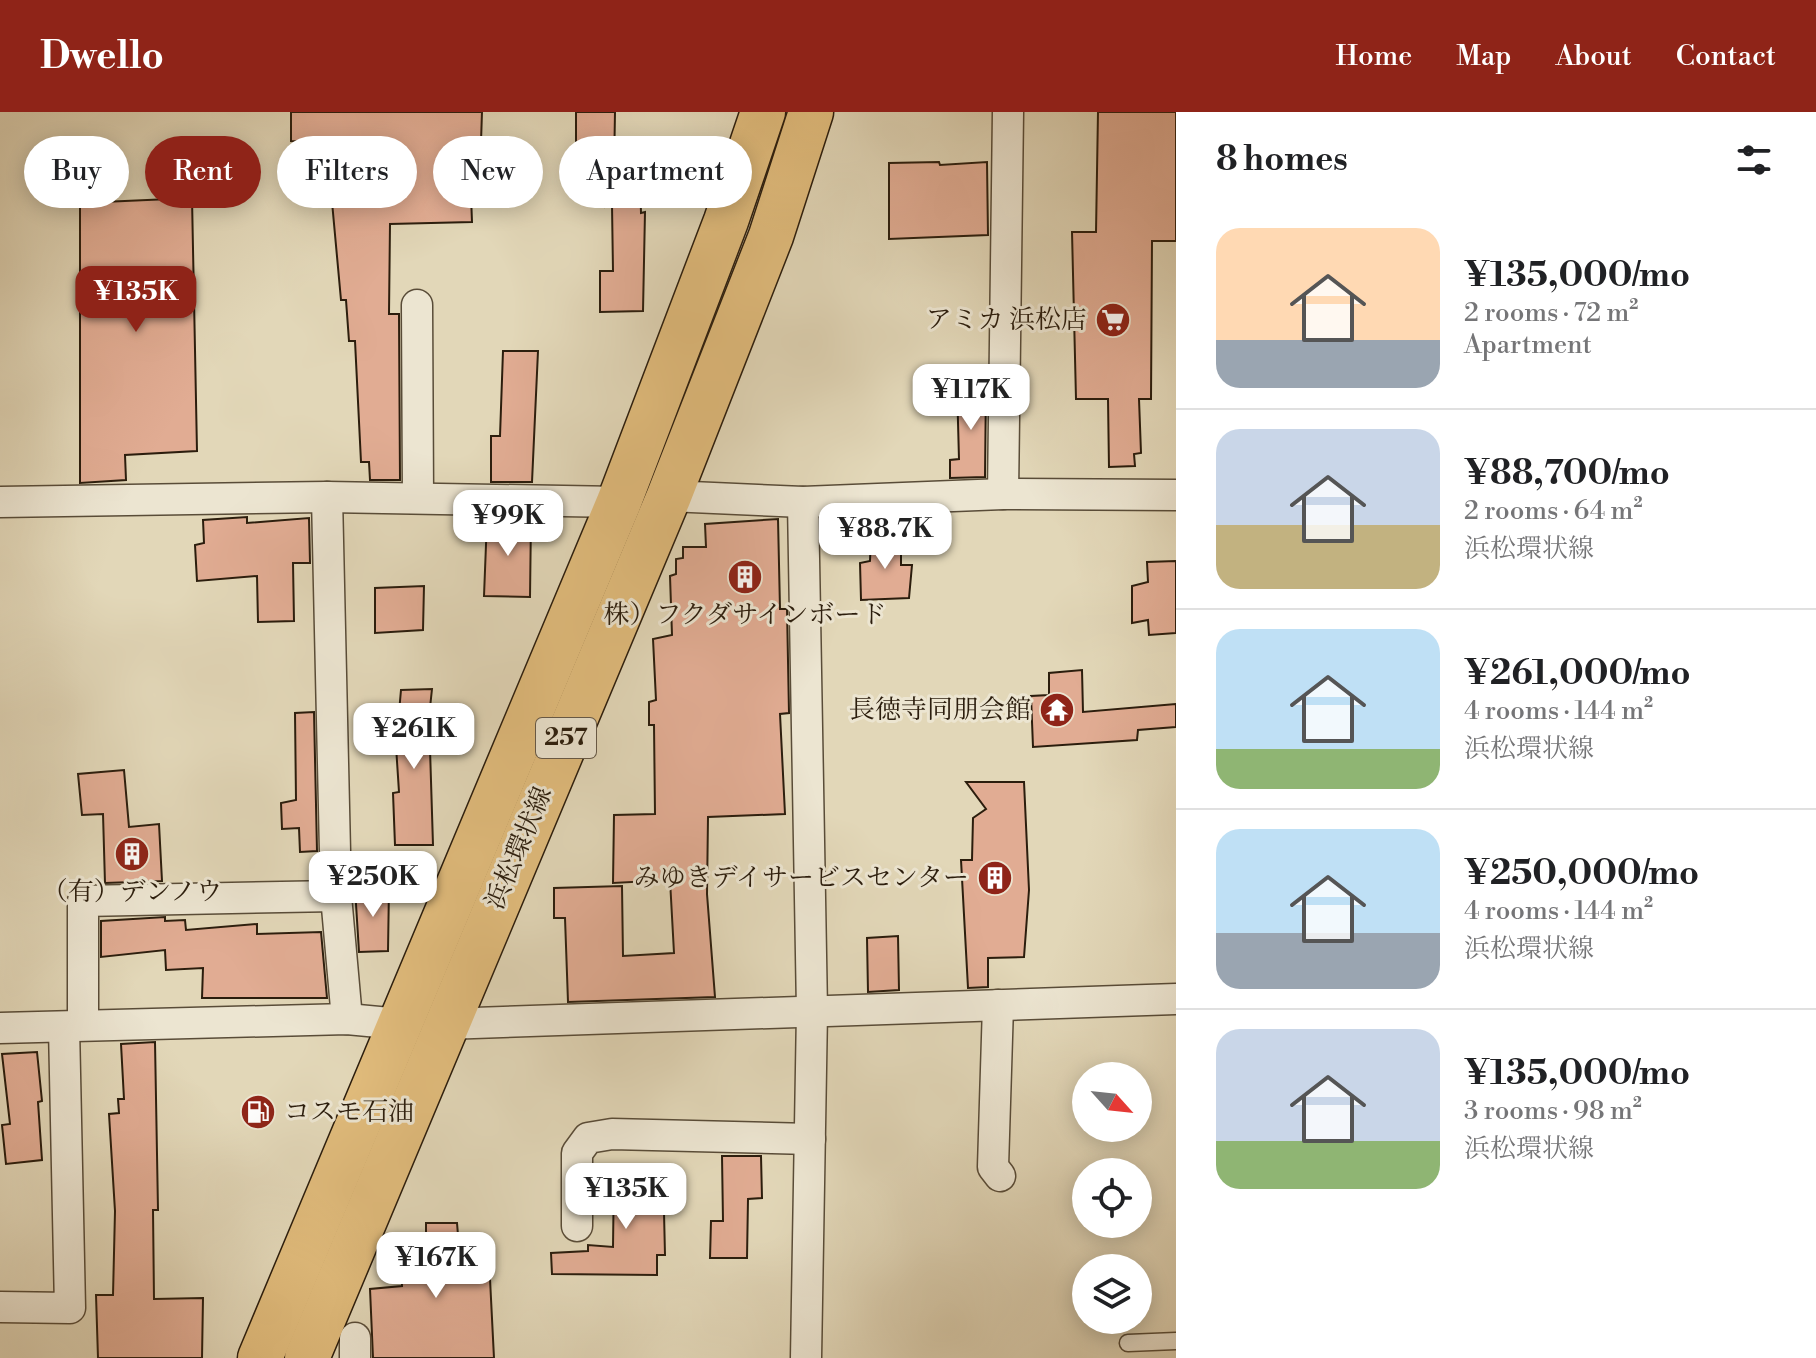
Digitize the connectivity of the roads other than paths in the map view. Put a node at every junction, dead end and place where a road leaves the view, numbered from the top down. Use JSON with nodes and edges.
{"nodes":[{"id":1,"x":763,"y":112,"type":"edge"},
{"id":2,"x":811,"y":112,"type":"edge"},
{"id":3,"x":1008,"y":112,"type":"edge"},
{"id":4,"x":417,"y":305,"type":"dead end"},
{"id":5,"x":1003,"y":494,"type":"junction"},
{"id":6,"x":1176,"y":495,"type":"edge"},
{"id":7,"x":669,"y":496,"type":"junction"},
{"id":8,"x":327,"y":497,"type":"junction"},
{"id":9,"x":418,"y":498,"type":"junction"},
{"id":10,"x":0,"y":502,"type":"edge"},
{"id":11,"x":619,"y":502,"type":"junction"},
{"id":12,"x":803,"y":502,"type":"junction"},
{"id":13,"x":336,"y":896,"type":"junction"},
{"id":14,"x":1176,"y":999,"type":"edge"},
{"id":15,"x":998,"y":1005,"type":"junction"},
{"id":16,"x":812,"y":1011,"type":"junction"},
{"id":17,"x":347,"y":1019,"type":"junction"},
{"id":18,"x":400,"y":1024,"type":"junction"},
{"id":19,"x":445,"y":1024,"type":"junction"},
{"id":20,"x":74,"y":1025,"type":"junction"},
{"id":21,"x":0,"y":1028,"type":"edge"},
{"id":22,"x":810,"y":1139,"type":"junction"},
{"id":23,"x":1000,"y":1176,"type":"dead end"},
{"id":24,"x":577,"y":1226,"type":"dead end"},
{"id":25,"x":0,"y":1307,"type":"edge"},
{"id":26,"x":1176,"y":1341,"type":"edge"},
{"id":27,"x":1128,"y":1343,"type":"dead end"},
{"id":28,"x":260,"y":1358,"type":"edge"},
{"id":29,"x":307,"y":1358,"type":"edge"},
{"id":30,"x":806,"y":1358,"type":"edge"}],
"edges":[{"from":1,"to":11,"type":"highway","name":"浜松環状線","number":"257"},
{"from":2,"to":7,"type":"highway","name":"浜松環状線","number":"257"},
{"from":3,"to":5,"type":"street"},
{"from":4,"to":9,"type":"street"},
{"from":5,"to":6,"type":"street"},
{"from":5,"to":12,"type":"street"},
{"from":7,"to":12,"type":"street"},
{"from":7,"to":19,"type":"highway","name":"浜松環状線","number":"257"},
{"from":8,"to":9,"type":"street"},
{"from":8,"to":10,"type":"street"},
{"from":8,"to":13,"type":"street"},
{"from":9,"to":11,"type":"street"},
{"from":11,"to":18,"type":"highway","name":"浜松環状線","number":"257"},
{"from":12,"to":16,"type":"street"},
{"from":13,"to":17,"type":"street"},
{"from":13,"to":20,"type":"street"},
{"from":14,"to":15,"type":"street"},
{"from":15,"to":16,"type":"street"},
{"from":15,"to":23,"type":"street"},
{"from":16,"to":19,"type":"street"},
{"from":16,"to":22,"type":"street"},
{"from":17,"to":18,"type":"street"},
{"from":17,"to":20,"type":"street"},
{"from":18,"to":28,"type":"highway","name":"浜松環状線","number":"257"},
{"from":19,"to":29,"type":"highway","name":"浜松環状線","number":"257"},
{"from":20,"to":21,"type":"street"},
{"from":20,"to":25,"type":"street"},
{"from":22,"to":24,"type":"street"},
{"from":22,"to":30,"type":"street"},
{"from":26,"to":27,"type":"lane"}]}
